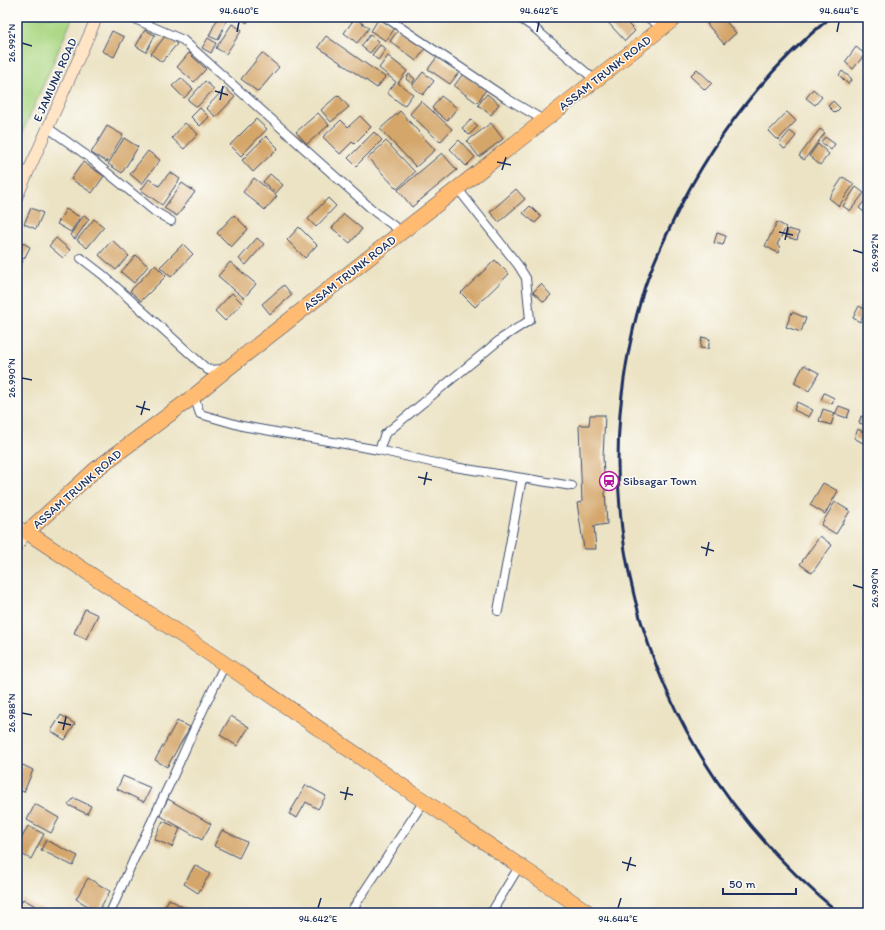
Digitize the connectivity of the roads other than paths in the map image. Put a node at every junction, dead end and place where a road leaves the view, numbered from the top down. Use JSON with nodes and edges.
{"nodes":[{"id":1,"x":97,"y":17,"type":"edge"},
{"id":2,"x":130,"y":17,"type":"edge"},
{"id":3,"x":385,"y":17,"type":"edge"},
{"id":4,"x":518,"y":17,"type":"edge"},
{"id":5,"x":647,"y":17,"type":"edge"},
{"id":6,"x":676,"y":17,"type":"edge"},
{"id":7,"x":663,"y":28,"type":"junction"},
{"id":8,"x":596,"y":80,"type":"junction"},
{"id":9,"x":545,"y":120,"type":"junction"},
{"id":10,"x":48,"y":128,"type":"junction"},
{"id":11,"x":458,"y":189,"type":"junction"},
{"id":12,"x":17,"y":197,"type":"edge"},
{"id":13,"x":171,"y":221,"type":"dead end"},
{"id":14,"x":402,"y":232,"type":"junction"},
{"id":15,"x":81,"y":258,"type":"dead end"},
{"id":16,"x":227,"y":369,"type":"junction"},
{"id":17,"x":194,"y":396,"type":"junction"},
{"id":18,"x":380,"y":450,"type":"junction"},
{"id":19,"x":522,"y":478,"type":"junction"},
{"id":20,"x":572,"y":486,"type":"dead end"},
{"id":21,"x":22,"y":529,"type":"edge"},
{"id":22,"x":17,"y":546,"type":"edge"},
{"id":23,"x":498,"y":611,"type":"dead end"},
{"id":24,"x":225,"y":664,"type":"junction"},
{"id":25,"x":424,"y":801,"type":"junction"},
{"id":26,"x":520,"y":865,"type":"junction"},
{"id":27,"x":110,"y":913,"type":"edge"},
{"id":28,"x":350,"y":913,"type":"edge"},
{"id":29,"x":491,"y":913,"type":"edge"},
{"id":30,"x":589,"y":913,"type":"edge"}],
"edges":[{"from":1,"to":10,"type":"street","name":"E JAMUNA ROAD"},
{"from":2,"to":14,"type":"street"},
{"from":3,"to":9,"type":"street"},
{"from":4,"to":8,"type":"street"},
{"from":5,"to":7,"type":"street"},
{"from":6,"to":7,"type":"highway","name":"ASSAM TRUNK ROAD"},
{"from":7,"to":8,"type":"highway","name":"ASSAM TRUNK ROAD"},
{"from":8,"to":9,"type":"highway","name":"ASSAM TRUNK ROAD"},
{"from":9,"to":11,"type":"highway","name":"ASSAM TRUNK ROAD"},
{"from":10,"to":12,"type":"street","name":"E JAMUNA ROAD"},
{"from":10,"to":13,"type":"street"},
{"from":11,"to":14,"type":"highway","name":"ASSAM TRUNK ROAD"},
{"from":11,"to":18,"type":"street"},
{"from":14,"to":16,"type":"highway","name":"ASSAM TRUNK ROAD"},
{"from":15,"to":16,"type":"street"},
{"from":16,"to":17,"type":"highway","name":"ASSAM TRUNK ROAD"},
{"from":17,"to":18,"type":"street"},
{"from":17,"to":21,"type":"highway","name":"ASSAM TRUNK ROAD"},
{"from":18,"to":19,"type":"street"},
{"from":19,"to":20,"type":"street"},
{"from":19,"to":23,"type":"street"},
{"from":21,"to":22,"type":"street"},
{"from":21,"to":24,"type":"highway"},
{"from":24,"to":25,"type":"highway"},
{"from":24,"to":27,"type":"street"},
{"from":25,"to":26,"type":"highway"},
{"from":25,"to":28,"type":"street"},
{"from":26,"to":29,"type":"street"},
{"from":26,"to":30,"type":"highway"}]}
